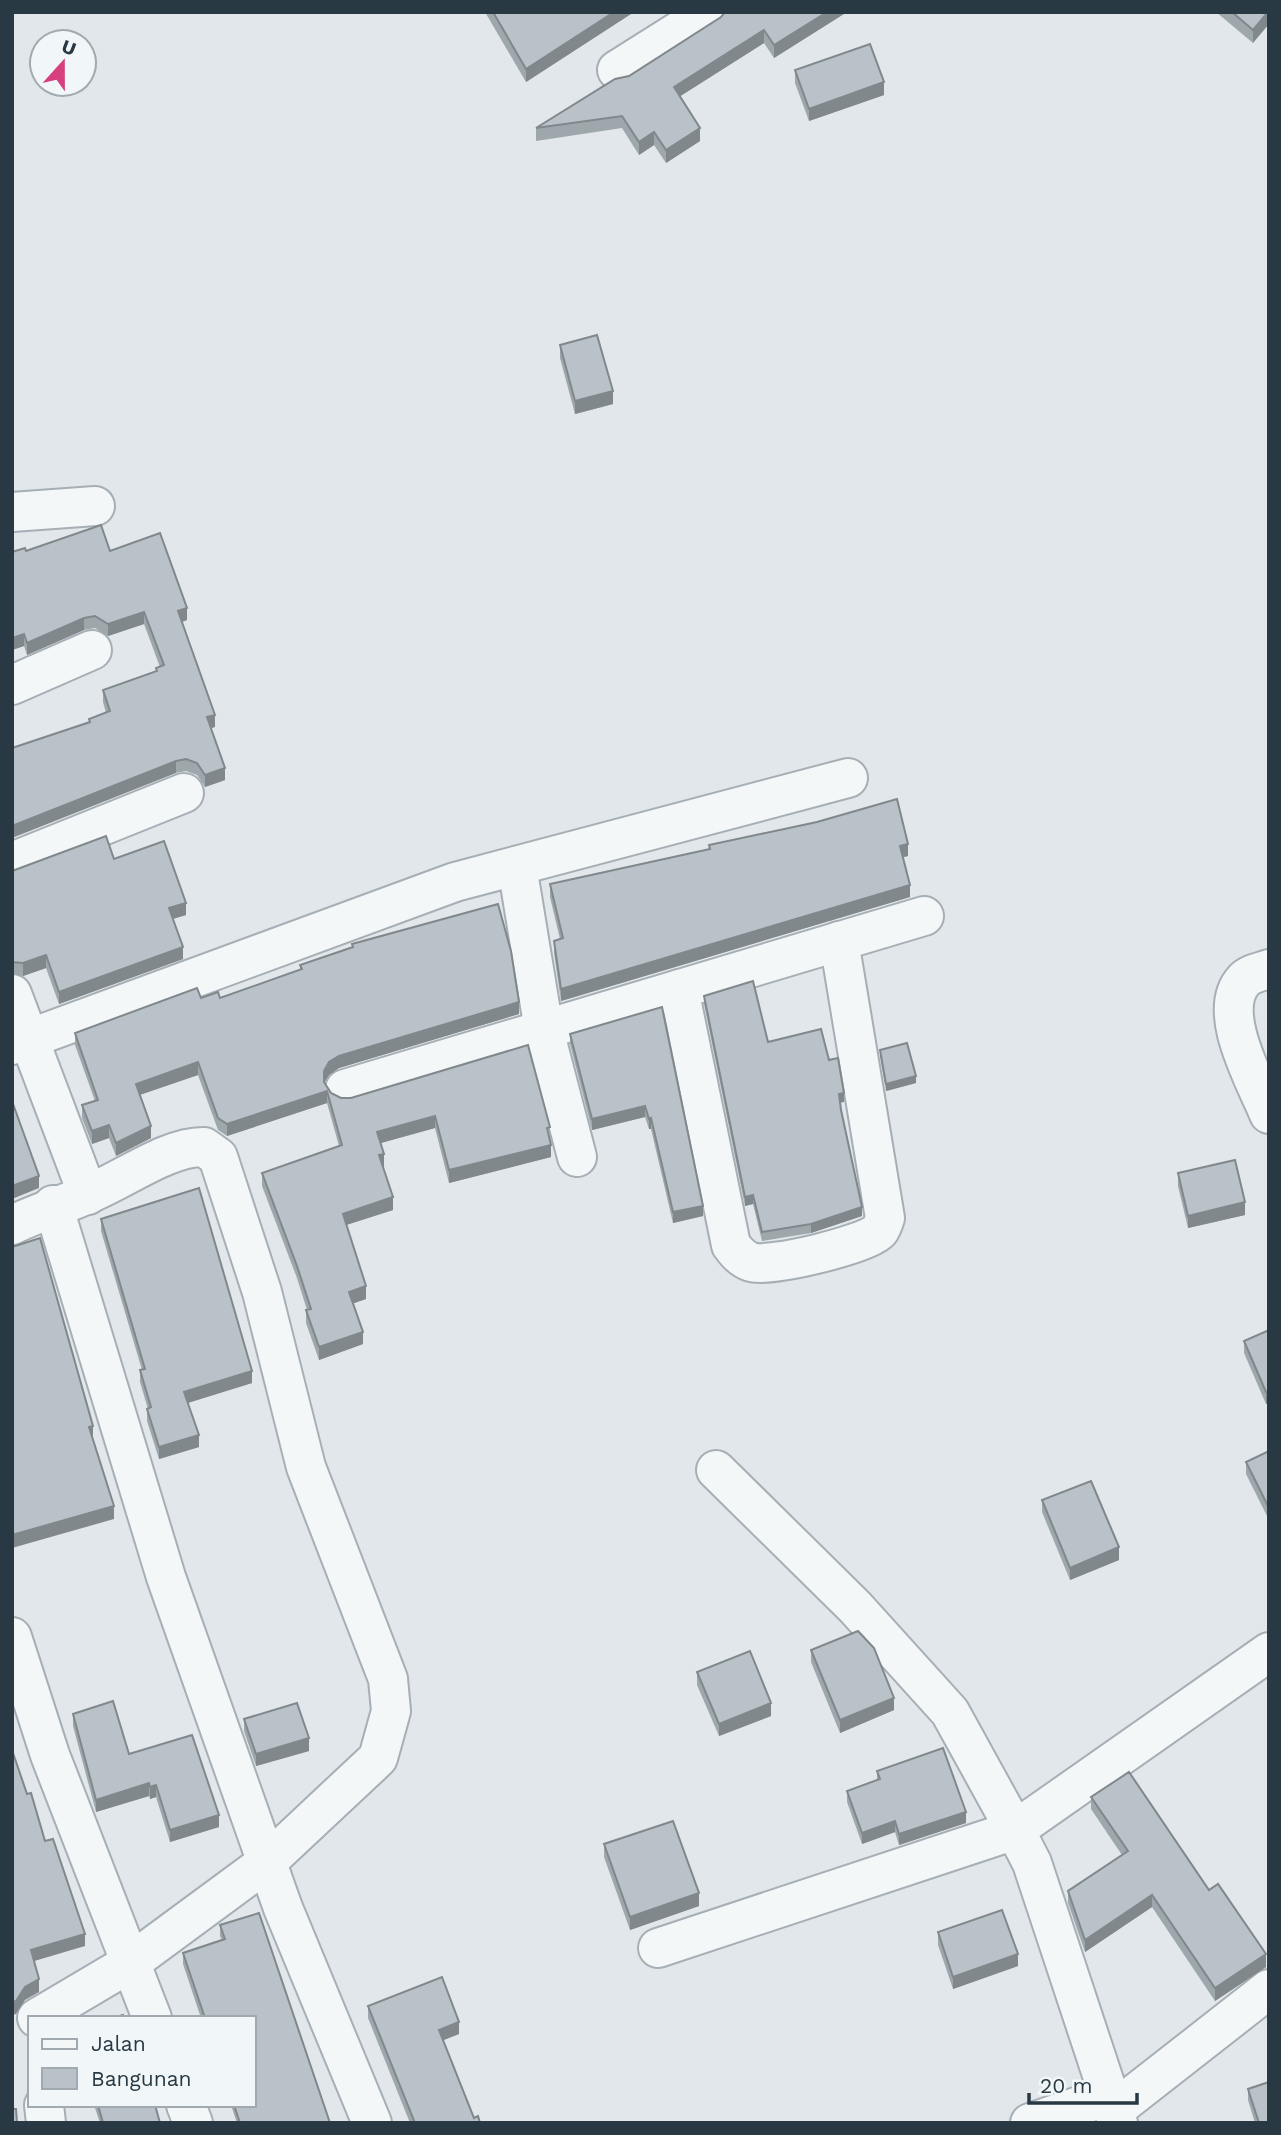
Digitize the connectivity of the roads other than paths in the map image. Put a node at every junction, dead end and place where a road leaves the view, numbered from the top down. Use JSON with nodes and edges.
{"nodes":[{"id":1,"x":709,"y":12,"type":"edge"},
{"id":2,"x":617,"y":70,"type":"dead end"},
{"id":3,"x":95,"y":506,"type":"dead end"},
{"id":4,"x":12,"y":512,"type":"edge"},
{"id":5,"x":92,"y":650,"type":"dead end"},
{"id":6,"x":12,"y":685,"type":"edge"},
{"id":7,"x":848,"y":778,"type":"dead end"},
{"id":8,"x":184,"y":793,"type":"dead end"},
{"id":9,"x":12,"y":862,"type":"edge"},
{"id":10,"x":517,"y":866,"type":"junction"},
{"id":11,"x":924,"y":916,"type":"dead end"},
{"id":12,"x":839,"y":941,"type":"junction"},
{"id":13,"x":1269,"y":969,"type":"edge"},
{"id":14,"x":679,"y":989,"type":"junction"},
{"id":15,"x":12,"y":995,"type":"edge"},
{"id":16,"x":544,"y":1030,"type":"junction"},
{"id":17,"x":21,"y":1042,"type":"edge"},
{"id":18,"x":345,"y":1088,"type":"dead end"},
{"id":19,"x":1269,"y":1114,"type":"edge"},
{"id":20,"x":577,"y":1157,"type":"dead end"},
{"id":21,"x":71,"y":1200,"type":"junction"},
{"id":22,"x":12,"y":1225,"type":"edge"},
{"id":23,"x":716,"y":1470,"type":"dead end"},
{"id":24,"x":12,"y":1637,"type":"edge"},
{"id":25,"x":1269,"y":1652,"type":"edge"},
{"id":26,"x":1015,"y":1830,"type":"junction"},
{"id":27,"x":267,"y":1862,"type":"junction"},
{"id":28,"x":658,"y":1948,"type":"dead end"},
{"id":29,"x":130,"y":1963,"type":"junction"},
{"id":30,"x":1269,"y":1989,"type":"edge"},
{"id":31,"x":40,"y":2016,"type":"edge"},
{"id":32,"x":151,"y":2016,"type":"edge"},
{"id":33,"x":28,"y":2023,"type":"edge"},
{"id":34,"x":12,"y":2033,"type":"edge"},
{"id":35,"x":1113,"y":2110,"type":"edge"},
{"id":36,"x":372,"y":2123,"type":"edge"},
{"id":37,"x":1030,"y":2123,"type":"edge"}],
"edges":[{"from":1,"to":2,"type":"street"},
{"from":3,"to":4,"type":"street"},
{"from":5,"to":6,"type":"street"},
{"from":7,"to":10,"type":"street"},
{"from":8,"to":9,"type":"street"},
{"from":10,"to":16,"type":"street"},
{"from":10,"to":17,"type":"street"},
{"from":11,"to":12,"type":"street"},
{"from":12,"to":14,"type":"street"},
{"from":12,"to":14,"type":"street"},
{"from":13,"to":19,"type":"street"},
{"from":14,"to":16,"type":"street"},
{"from":15,"to":17,"type":"street"},
{"from":16,"to":18,"type":"street"},
{"from":16,"to":20,"type":"street"},
{"from":17,"to":21,"type":"street"},
{"from":21,"to":22,"type":"street"},
{"from":21,"to":27,"type":"street"},
{"from":21,"to":27,"type":"street"},
{"from":23,"to":26,"type":"street"},
{"from":24,"to":29,"type":"street"},
{"from":25,"to":26,"type":"street"},
{"from":26,"to":28,"type":"street"},
{"from":26,"to":35,"type":"street"},
{"from":27,"to":29,"type":"street"},
{"from":27,"to":36,"type":"street"},
{"from":29,"to":31,"type":"street"},
{"from":29,"to":32,"type":"street"},
{"from":30,"to":35,"type":"street"},
{"from":33,"to":34,"type":"street"},
{"from":35,"to":37,"type":"street"}]}
